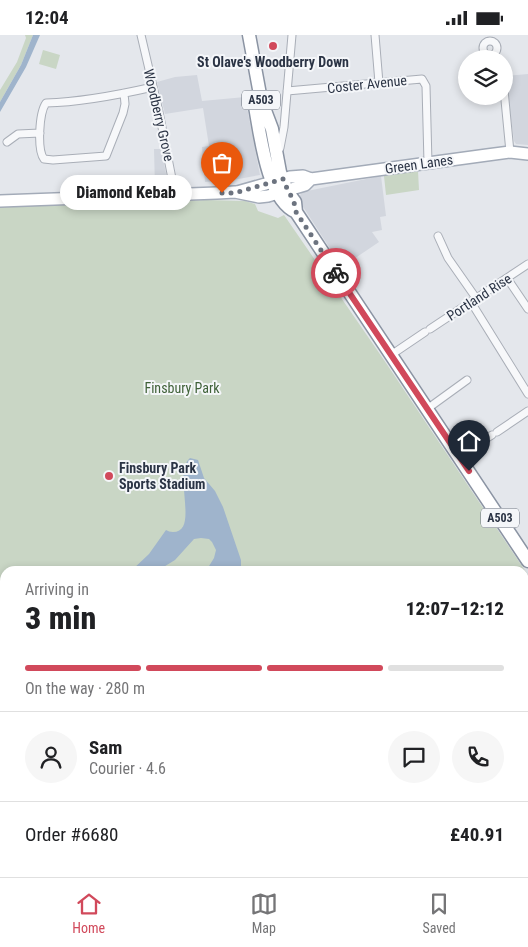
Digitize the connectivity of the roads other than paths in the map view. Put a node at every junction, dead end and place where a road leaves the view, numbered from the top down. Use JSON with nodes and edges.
{"nodes":[{"id":1,"x":141,"y":35,"type":"edge"},
{"id":2,"x":242,"y":35,"type":"edge"},
{"id":3,"x":249,"y":35,"type":"edge"},
{"id":4,"x":292,"y":35,"type":"edge"},
{"id":5,"x":375,"y":35,"type":"edge"},
{"id":6,"x":379,"y":83,"type":"junction"},
{"id":7,"x":152,"y":87,"type":"junction"},
{"id":8,"x":287,"y":91,"type":"junction"},
{"id":9,"x":124,"y":93,"type":"junction"},
{"id":10,"x":505,"y":105,"type":"edge"},
{"id":11,"x":40,"y":133,"type":"junction"},
{"id":12,"x":7,"y":142,"type":"dead end"},
{"id":13,"x":275,"y":149,"type":"junction"},
{"id":14,"x":510,"y":152,"type":"junction"},
{"id":15,"x":528,"y":154,"type":"edge"},
{"id":16,"x":428,"y":163,"type":"junction"},
{"id":17,"x":279,"y":186,"type":"junction"},
{"id":18,"x":175,"y":194,"type":"junction"},
{"id":19,"x":0,"y":201,"type":"edge"},
{"id":20,"x":438,"y":236,"type":"dead end"},
{"id":21,"x":528,"y":264,"type":"edge"},
{"id":22,"x":507,"y":278,"type":"junction"},
{"id":23,"x":474,"y":300,"type":"junction"},
{"id":24,"x":528,"y":309,"type":"edge"},
{"id":25,"x":391,"y":355,"type":"junction"},
{"id":26,"x":467,"y":380,"type":"dead end"},
{"id":27,"x":528,"y":393,"type":"edge"},
{"id":28,"x":428,"y":409,"type":"junction"},
{"id":29,"x":528,"y":411,"type":"edge"},
{"id":30,"x":458,"y":456,"type":"junction"},
{"id":31,"x":528,"y":561,"type":"edge"}],
"edges":[{"from":1,"to":7,"type":"street","name":"Woodberry Grove"},
{"from":2,"to":17,"type":"highway","number":"A503"},
{"from":3,"to":13,"type":"highway","number":"A503"},
{"from":4,"to":8,"type":"street"},
{"from":5,"to":6,"type":"street"},
{"from":6,"to":8,"type":"street","name":"Coster Avenue"},
{"from":6,"to":16,"type":"street","name":"Coster Avenue"},
{"from":7,"to":9,"type":"street"},
{"from":7,"to":18,"type":"street","name":"Woodberry Grove"},
{"from":8,"to":13,"type":"street"},
{"from":9,"to":11,"type":"street"},
{"from":9,"to":11,"type":"street"},
{"from":10,"to":14,"type":"street"},
{"from":11,"to":12,"type":"street"},
{"from":13,"to":17,"type":"highway","number":"A503"},
{"from":14,"to":15,"type":"main road","name":"Green Lanes"},
{"from":14,"to":16,"type":"main road","name":"Green Lanes"},
{"from":16,"to":17,"type":"main road","name":"Green Lanes"},
{"from":17,"to":18,"type":"main road","name":"Green Lanes"},
{"from":17,"to":25,"type":"highway","number":"A503"},
{"from":18,"to":19,"type":"main road","name":"Green Lanes"},
{"from":20,"to":23,"type":"street"},
{"from":21,"to":22,"type":"street","name":"Portland Rise"},
{"from":22,"to":23,"type":"street","name":"Portland Rise"},
{"from":22,"to":24,"type":"street"},
{"from":23,"to":25,"type":"street","name":"Portland Rise"},
{"from":23,"to":27,"type":"street"},
{"from":25,"to":28,"type":"highway","number":"A503"},
{"from":26,"to":28,"type":"street"},
{"from":28,"to":30,"type":"highway","number":"A503"},
{"from":29,"to":30,"type":"street"},
{"from":30,"to":31,"type":"highway","number":"A503"}]}
